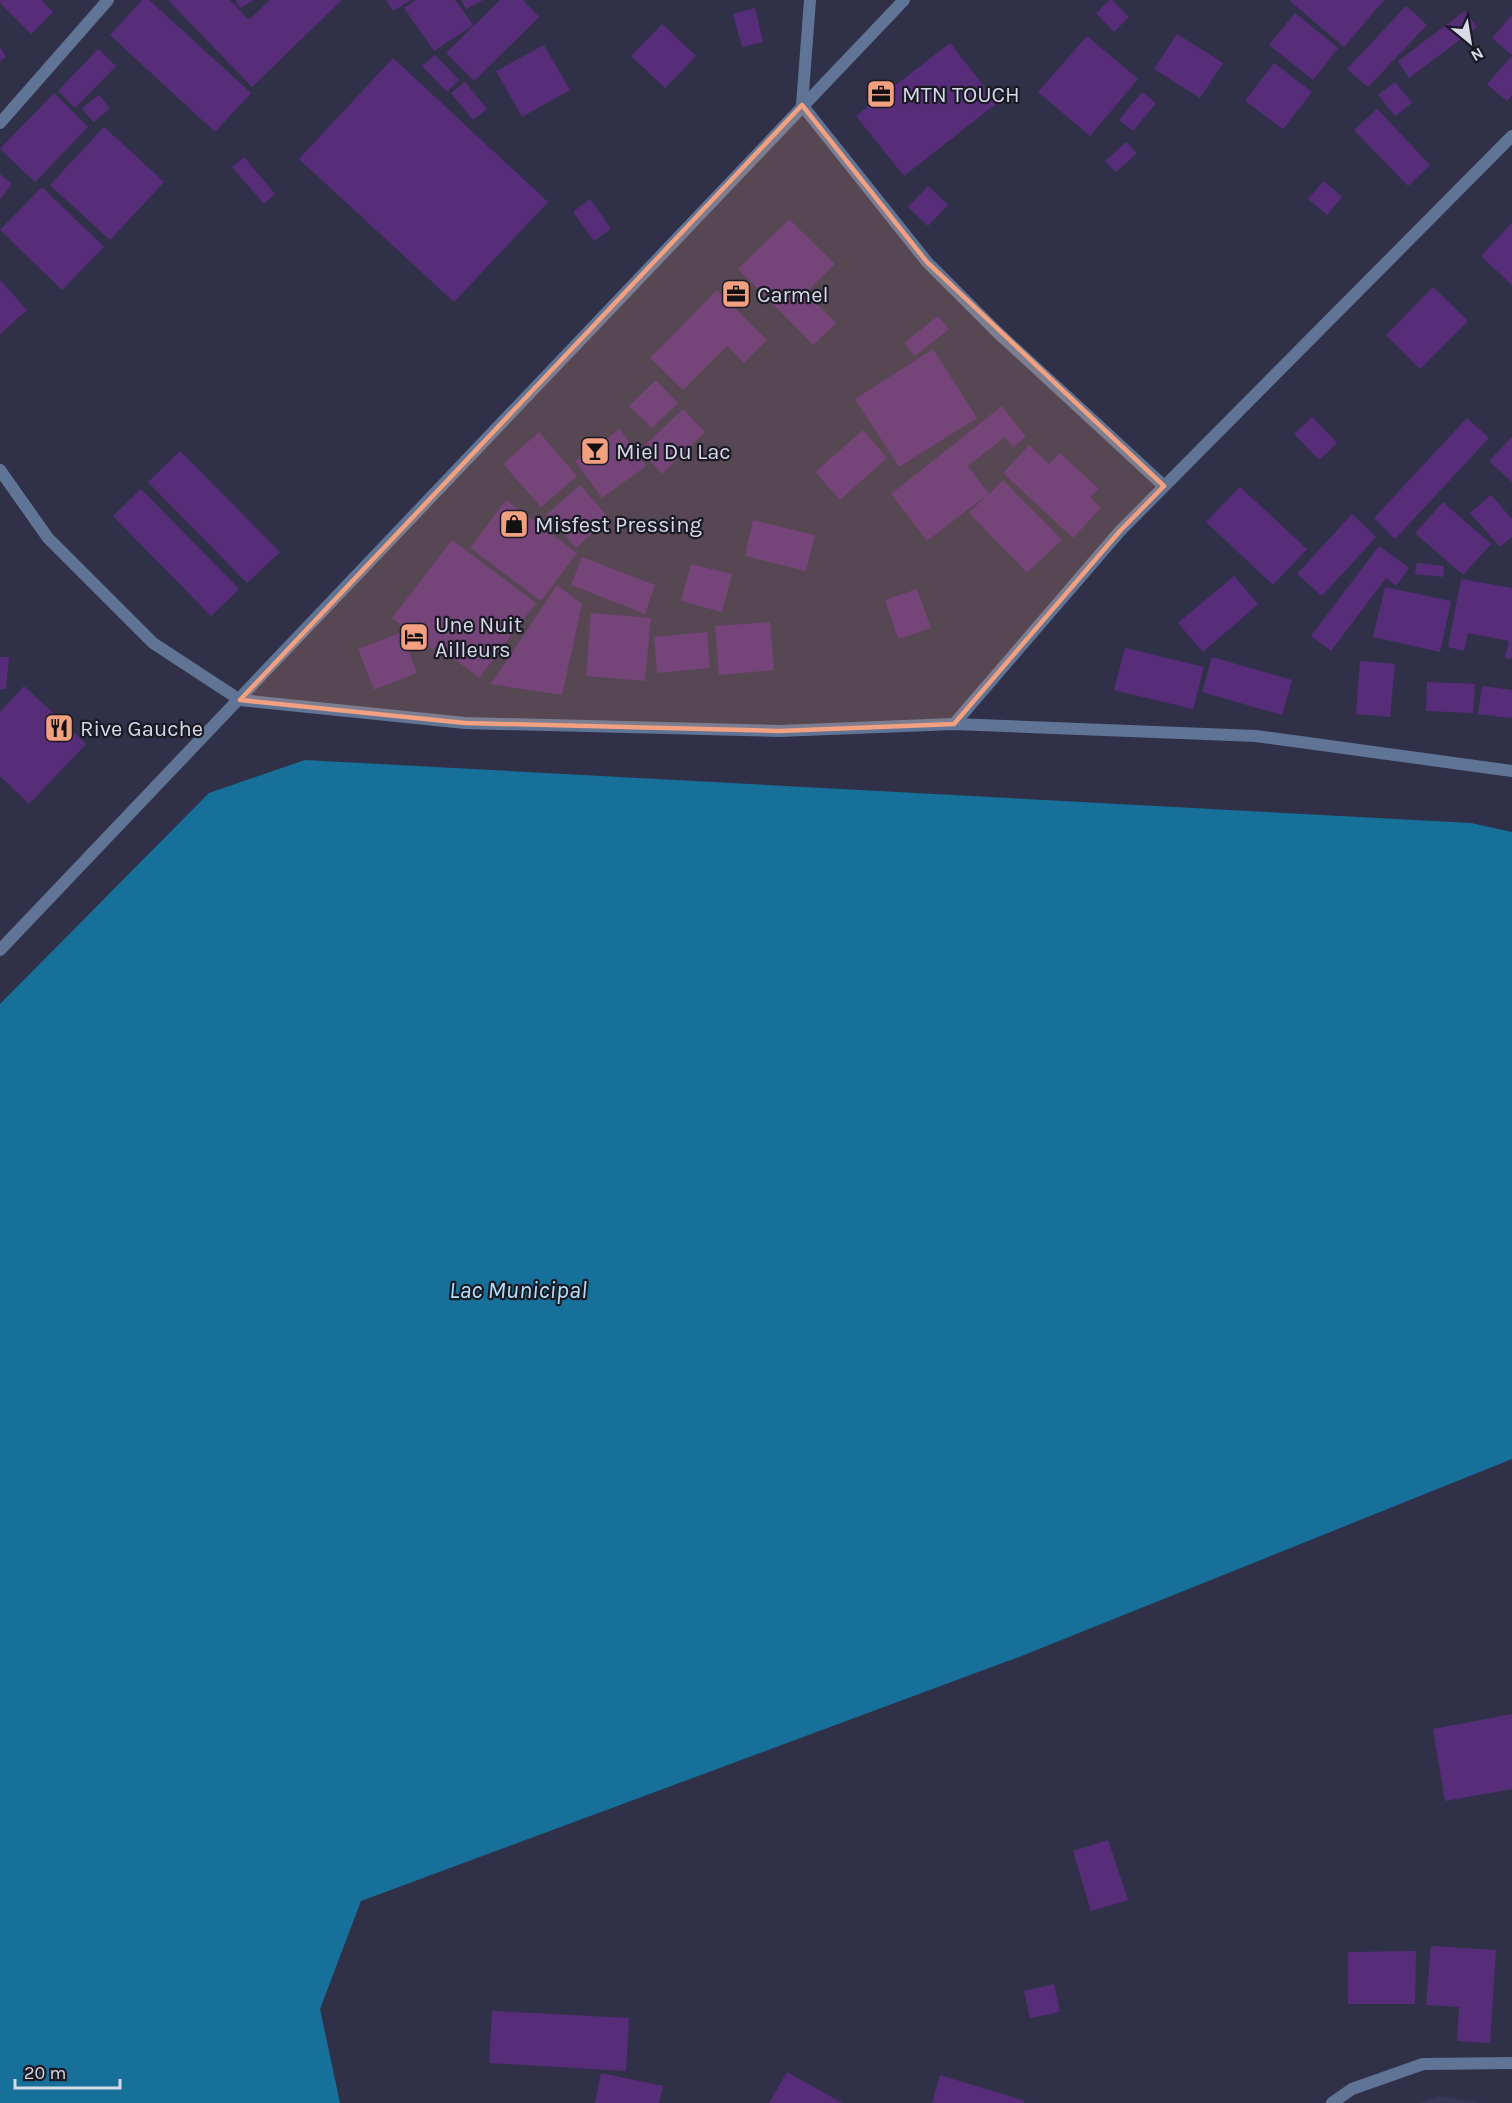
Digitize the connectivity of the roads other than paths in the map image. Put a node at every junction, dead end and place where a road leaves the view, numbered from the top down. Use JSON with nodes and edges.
{"nodes":[{"id":1,"x":108,"y":0,"type":"edge"},
{"id":2,"x":810,"y":0,"type":"edge"},
{"id":3,"x":904,"y":0,"type":"edge"},
{"id":4,"x":802,"y":105,"type":"junction"},
{"id":5,"x":0,"y":123,"type":"edge"},
{"id":6,"x":1512,"y":136,"type":"edge"},
{"id":7,"x":0,"y":470,"type":"edge"},
{"id":8,"x":1164,"y":486,"type":"junction"},
{"id":9,"x":240,"y":700,"type":"junction"},
{"id":10,"x":954,"y":724,"type":"junction"},
{"id":11,"x":1512,"y":771,"type":"edge"},
{"id":12,"x":0,"y":950,"type":"edge"},
{"id":13,"x":1512,"y":2063,"type":"edge"},
{"id":14,"x":1332,"y":2103,"type":"edge"}],
"edges":[{"from":1,"to":5,"type":"street"},
{"from":2,"to":4,"type":"street"},
{"from":3,"to":4,"type":"street"},
{"from":4,"to":8,"type":"street"},
{"from":4,"to":9,"type":"street"},
{"from":6,"to":8,"type":"street"},
{"from":7,"to":9,"type":"street"},
{"from":8,"to":10,"type":"street"},
{"from":9,"to":10,"type":"street"},
{"from":9,"to":12,"type":"street"},
{"from":10,"to":11,"type":"street"},
{"from":13,"to":14,"type":"street"}]}
